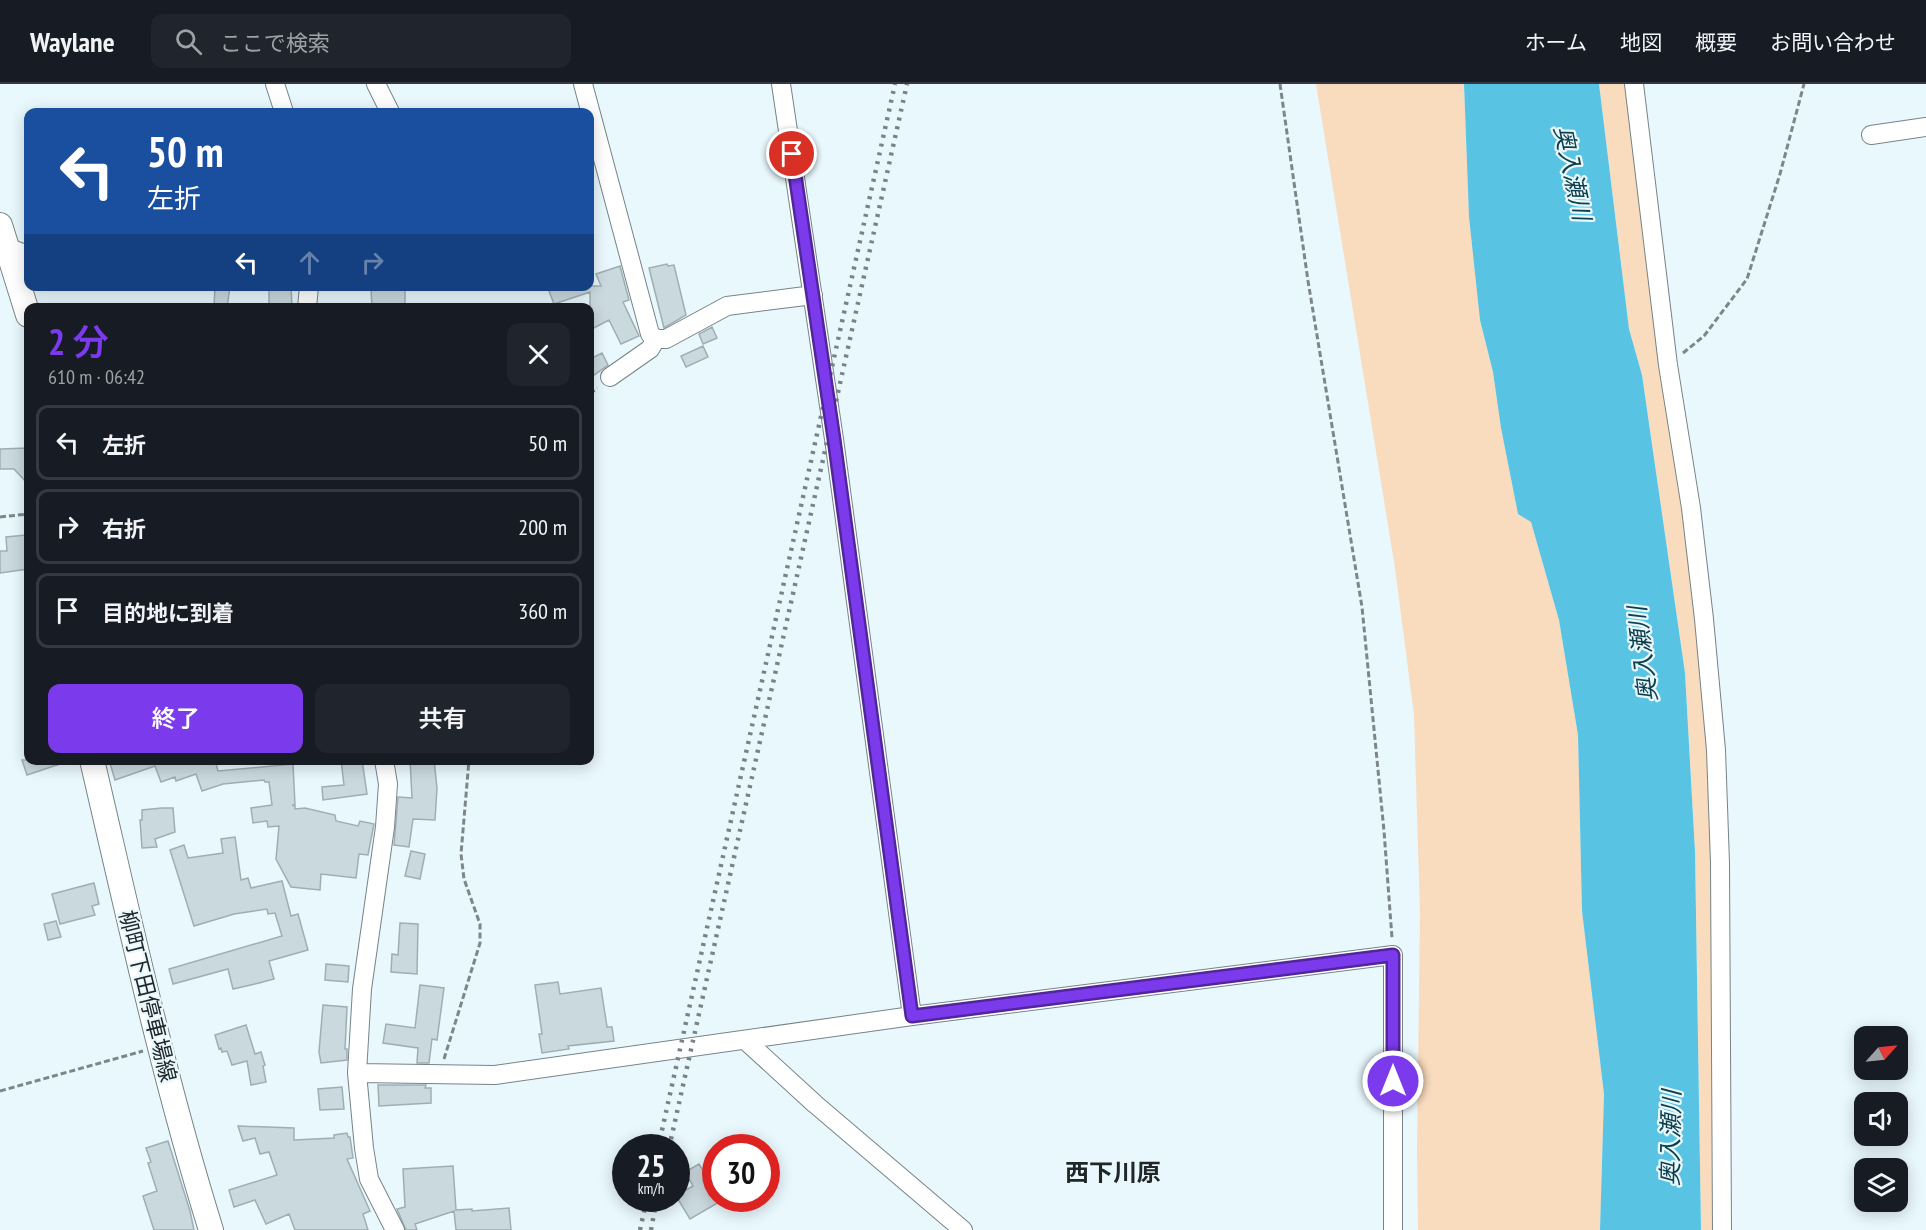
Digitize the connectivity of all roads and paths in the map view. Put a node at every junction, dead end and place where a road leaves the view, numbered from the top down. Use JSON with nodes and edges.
{"nodes":[{"id":1,"x":275,"y":84,"type":"edge"},
{"id":2,"x":376,"y":84,"type":"edge"},
{"id":3,"x":583,"y":84,"type":"edge"},
{"id":4,"x":781,"y":84,"type":"edge"},
{"id":5,"x":1280,"y":84,"type":"edge"},
{"id":6,"x":1634,"y":84,"type":"edge"},
{"id":7,"x":1804,"y":84,"type":"edge"},
{"id":8,"x":283,"y":108,"type":"edge"},
{"id":9,"x":388,"y":108,"type":"edge"},
{"id":10,"x":589,"y":108,"type":"edge"},
{"id":11,"x":594,"y":125,"type":"edge"},
{"id":12,"x":1926,"y":127,"type":"edge"},
{"id":13,"x":1870,"y":135,"type":"dead end"},
{"id":14,"x":3,"y":236,"type":"edge"},
{"id":15,"x":24,"y":252,"type":"edge"},
{"id":16,"x":813,"y":295,"type":"junction"},
{"id":17,"x":24,"y":303,"type":"edge"},
{"id":18,"x":656,"y":339,"type":"junction"},
{"id":19,"x":1668,"y":365,"type":"junction"},
{"id":20,"x":610,"y":377,"type":"dead end"},
{"id":21,"x":24,"y":515,"type":"edge"},
{"id":22,"x":0,"y":518,"type":"edge"},
{"id":23,"x":93,"y":765,"type":"edge"},
{"id":24,"x":385,"y":765,"type":"edge"},
{"id":25,"x":469,"y":765,"type":"edge"},
{"id":26,"x":1393,"y":955,"type":"junction"},
{"id":27,"x":912,"y":1016,"type":"junction"},
{"id":28,"x":745,"y":1040,"type":"junction"},
{"id":29,"x":159,"y":1046,"type":"junction"},
{"id":30,"x":357,"y":1073,"type":"junction"},
{"id":31,"x":439,"y":1075,"type":"junction"},
{"id":32,"x":0,"y":1091,"type":"edge"},
{"id":33,"x":211,"y":1230,"type":"edge"},
{"id":34,"x":395,"y":1230,"type":"edge"},
{"id":35,"x":963,"y":1230,"type":"edge"},
{"id":36,"x":1393,"y":1230,"type":"edge"},
{"id":37,"x":1722,"y":1230,"type":"edge"}],
"edges":[{"from":1,"to":8,"type":"street"},
{"from":2,"to":9,"type":"street"},
{"from":3,"to":10,"type":"street"},
{"from":4,"to":16,"type":"street"},
{"from":5,"to":26,"type":"path"},
{"from":6,"to":19,"type":"street"},
{"from":7,"to":19,"type":"path"},
{"from":11,"to":18,"type":"street"},
{"from":12,"to":13,"type":"street"},
{"from":14,"to":15,"type":"street"},
{"from":14,"to":17,"type":"main road"},
{"from":16,"to":18,"type":"street"},
{"from":16,"to":27,"type":"street"},
{"from":18,"to":20,"type":"street"},
{"from":19,"to":37,"type":"street"},
{"from":21,"to":22,"type":"path"},
{"from":23,"to":29,"type":"main road","name":"柳町下田停車場線"},
{"from":24,"to":30,"type":"street"},
{"from":25,"to":31,"type":"path"},
{"from":26,"to":27,"type":"street"},
{"from":26,"to":36,"type":"street"},
{"from":27,"to":28,"type":"street"},
{"from":28,"to":31,"type":"street"},
{"from":28,"to":35,"type":"street"},
{"from":29,"to":32,"type":"path"},
{"from":29,"to":33,"type":"main road","name":"柳町下田停車場線"},
{"from":30,"to":31,"type":"street"},
{"from":30,"to":34,"type":"street"}]}
